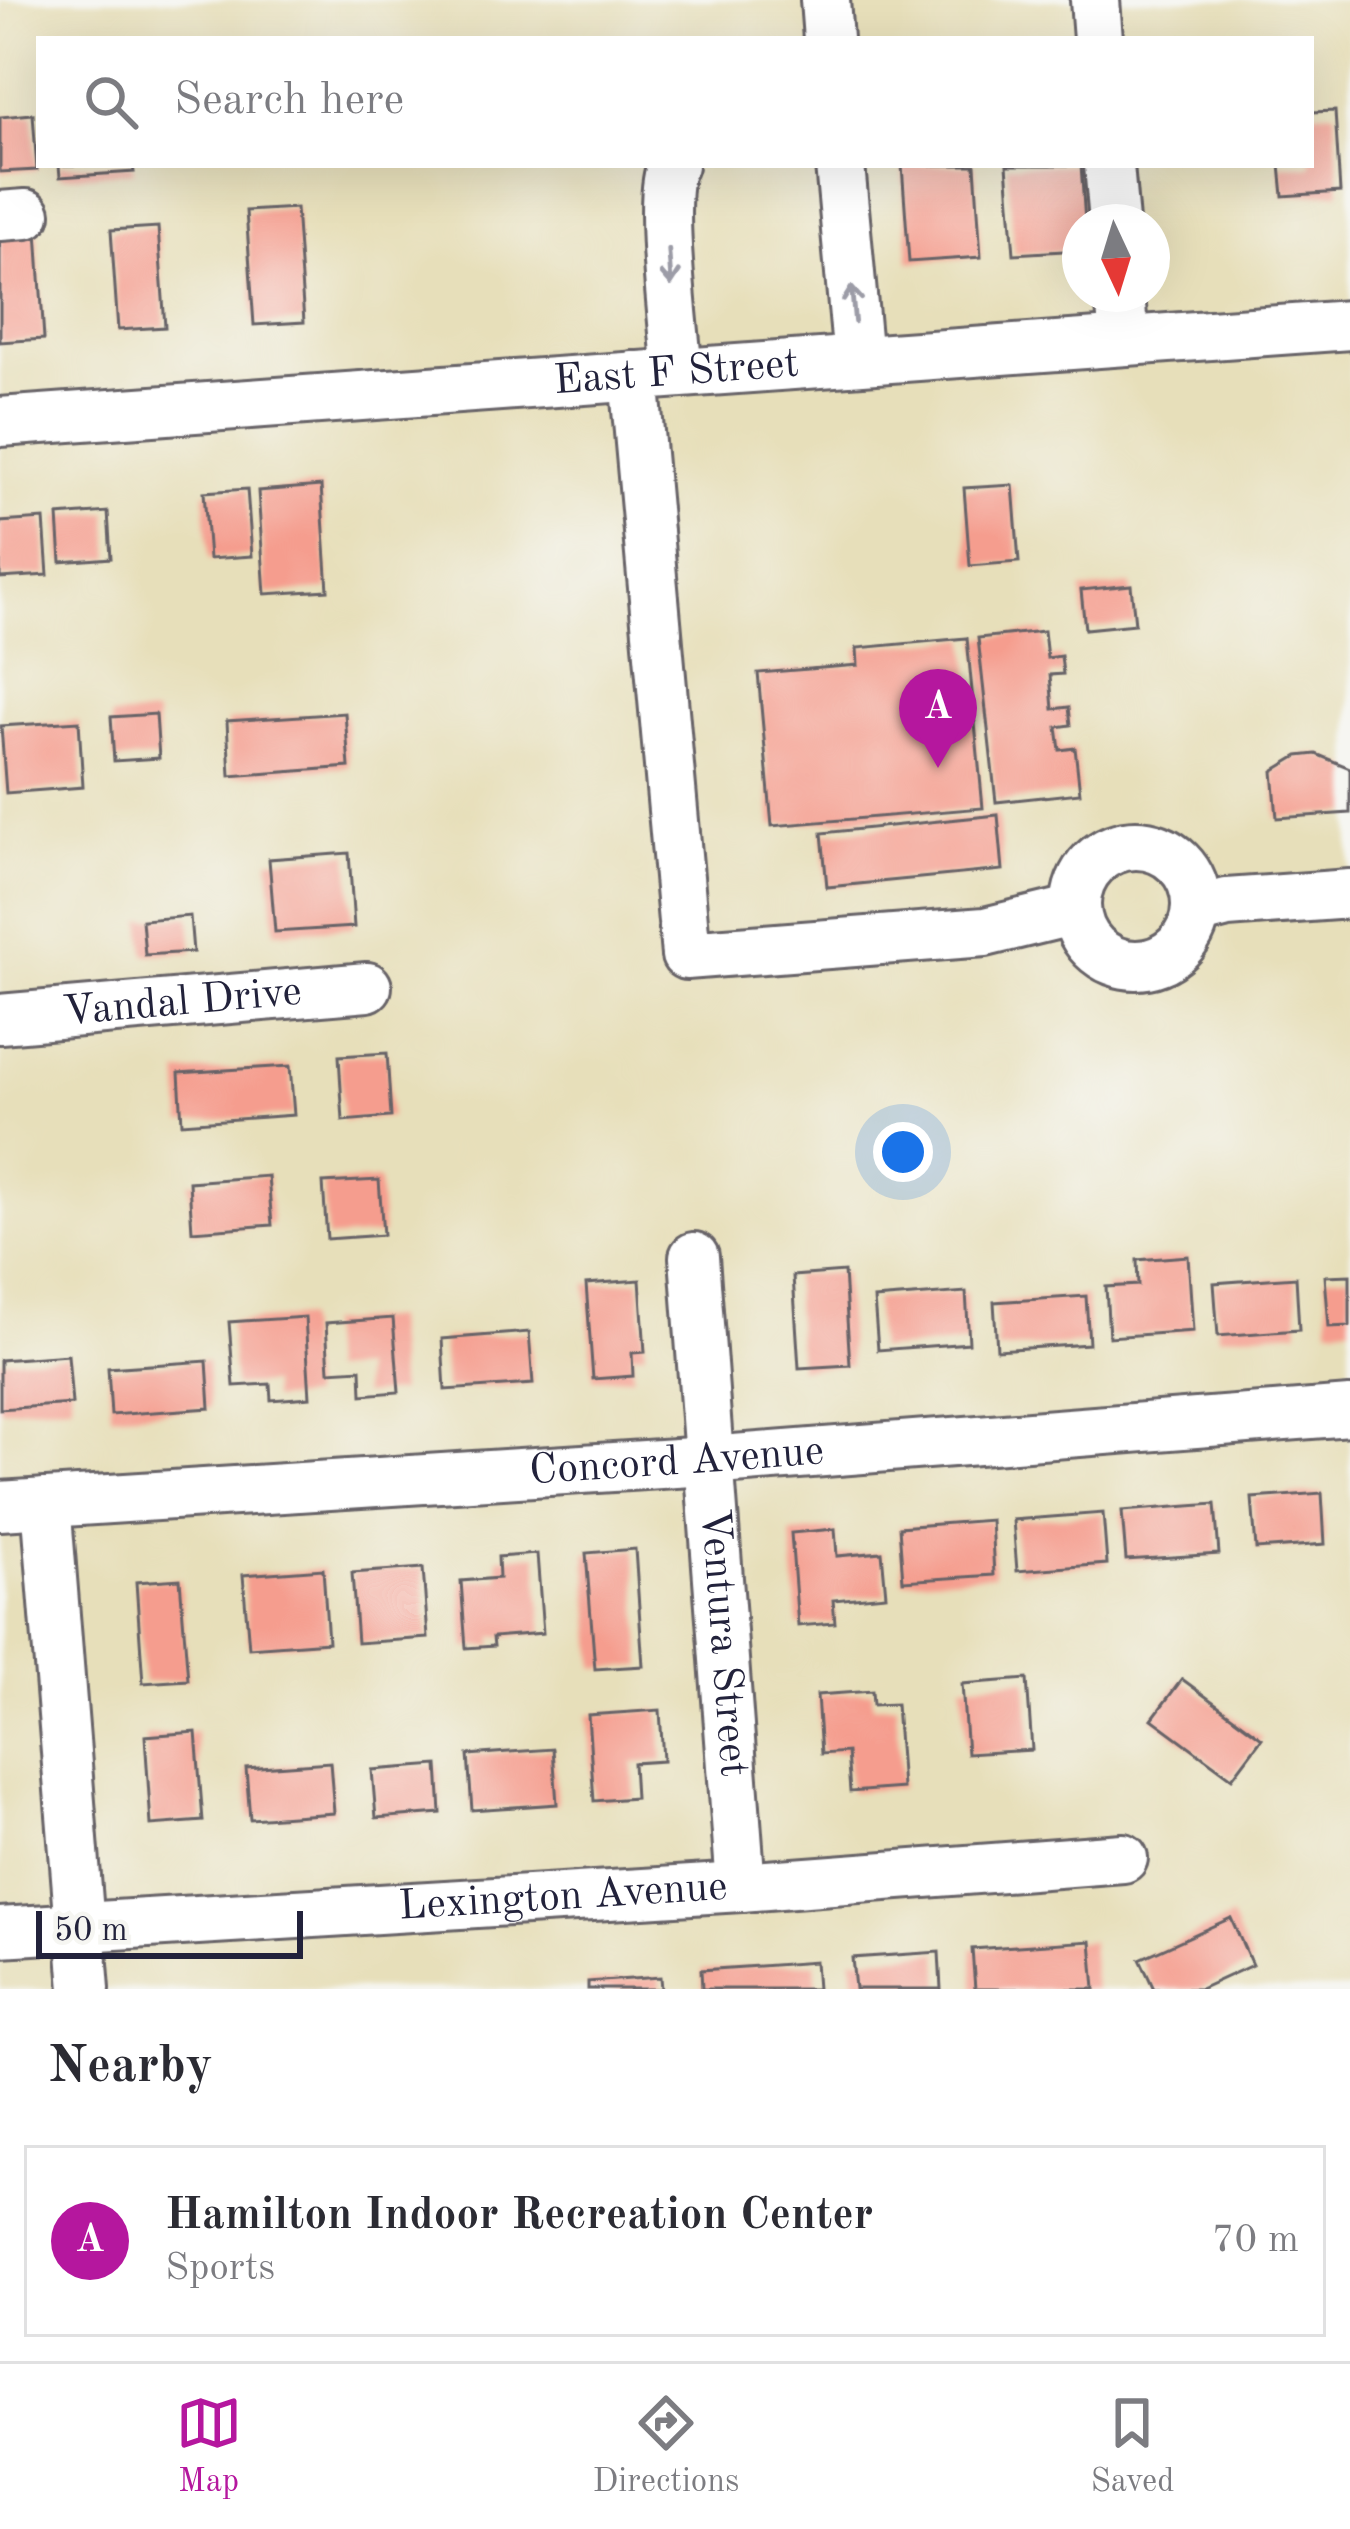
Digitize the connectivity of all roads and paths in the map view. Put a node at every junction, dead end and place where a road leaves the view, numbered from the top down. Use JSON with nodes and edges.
{"nodes":[{"id":1,"x":825,"y":0,"type":"edge"},
{"id":2,"x":1095,"y":0,"type":"edge"},
{"id":3,"x":828,"y":36,"type":"edge"},
{"id":4,"x":1098,"y":36,"type":"edge"},
{"id":5,"x":671,"y":168,"type":"edge"},
{"id":6,"x":840,"y":168,"type":"edge"},
{"id":7,"x":1109,"y":168,"type":"edge"},
{"id":8,"x":1112,"y":204,"type":"edge"},
{"id":9,"x":1122,"y":318,"type":"edge"},
{"id":10,"x":1350,"y":325,"type":"edge"},
{"id":11,"x":858,"y":360,"type":"junction"},
{"id":12,"x":656,"y":374,"type":"junction"},
{"id":13,"x":0,"y":422,"type":"edge"},
{"id":14,"x":1350,"y":894,"type":"edge"},
{"id":15,"x":1075,"y":910,"type":"junction"},
{"id":16,"x":1196,"y":911,"type":"junction"},
{"id":17,"x":367,"y":987,"type":"dead end"},
{"id":18,"x":0,"y":1019,"type":"edge"},
{"id":19,"x":694,"y":1257,"type":"dead end"},
{"id":20,"x":1350,"y":1411,"type":"edge"},
{"id":21,"x":708,"y":1461,"type":"junction"},
{"id":22,"x":23,"y":1505,"type":"edge"},
{"id":23,"x":1124,"y":1858,"type":"dead end"},
{"id":24,"x":741,"y":1887,"type":"junction"},
{"id":25,"x":81,"y":1926,"type":"junction"},
{"id":26,"x":0,"y":1932,"type":"edge"},
{"id":27,"x":86,"y":1989,"type":"edge"}],
"edges":[{"from":1,"to":3,"type":"street"},
{"from":2,"to":4,"type":"street"},
{"from":5,"to":12,"type":"street","one_way":true},
{"from":11,"to":6,"type":"street","one_way":true},
{"from":7,"to":8,"type":"street"},
{"from":9,"to":10,"type":"street","name":"East F Street"},
{"from":9,"to":11,"type":"street","name":"East F Street"},
{"from":11,"to":12,"type":"street","name":"East F Street"},
{"from":12,"to":13,"type":"street","name":"East F Street"},
{"from":12,"to":15,"type":"street"},
{"from":14,"to":16,"type":"street"},
{"from":15,"to":16,"type":"street"},
{"from":15,"to":16,"type":"street"},
{"from":17,"to":18,"type":"street","name":"Vandal Drive"},
{"from":19,"to":21,"type":"street","name":"Ventura Street"},
{"from":20,"to":21,"type":"street","name":"Concord Avenue"},
{"from":21,"to":22,"type":"street","name":"Concord Avenue"},
{"from":21,"to":24,"type":"street","name":"Ventura Street"},
{"from":22,"to":25,"type":"street"},
{"from":23,"to":24,"type":"street","name":"Lexington Avenue"},
{"from":24,"to":25,"type":"street","name":"Lexington Avenue"},
{"from":25,"to":26,"type":"street","name":"Lexington Avenue"},
{"from":25,"to":27,"type":"street"}]}
